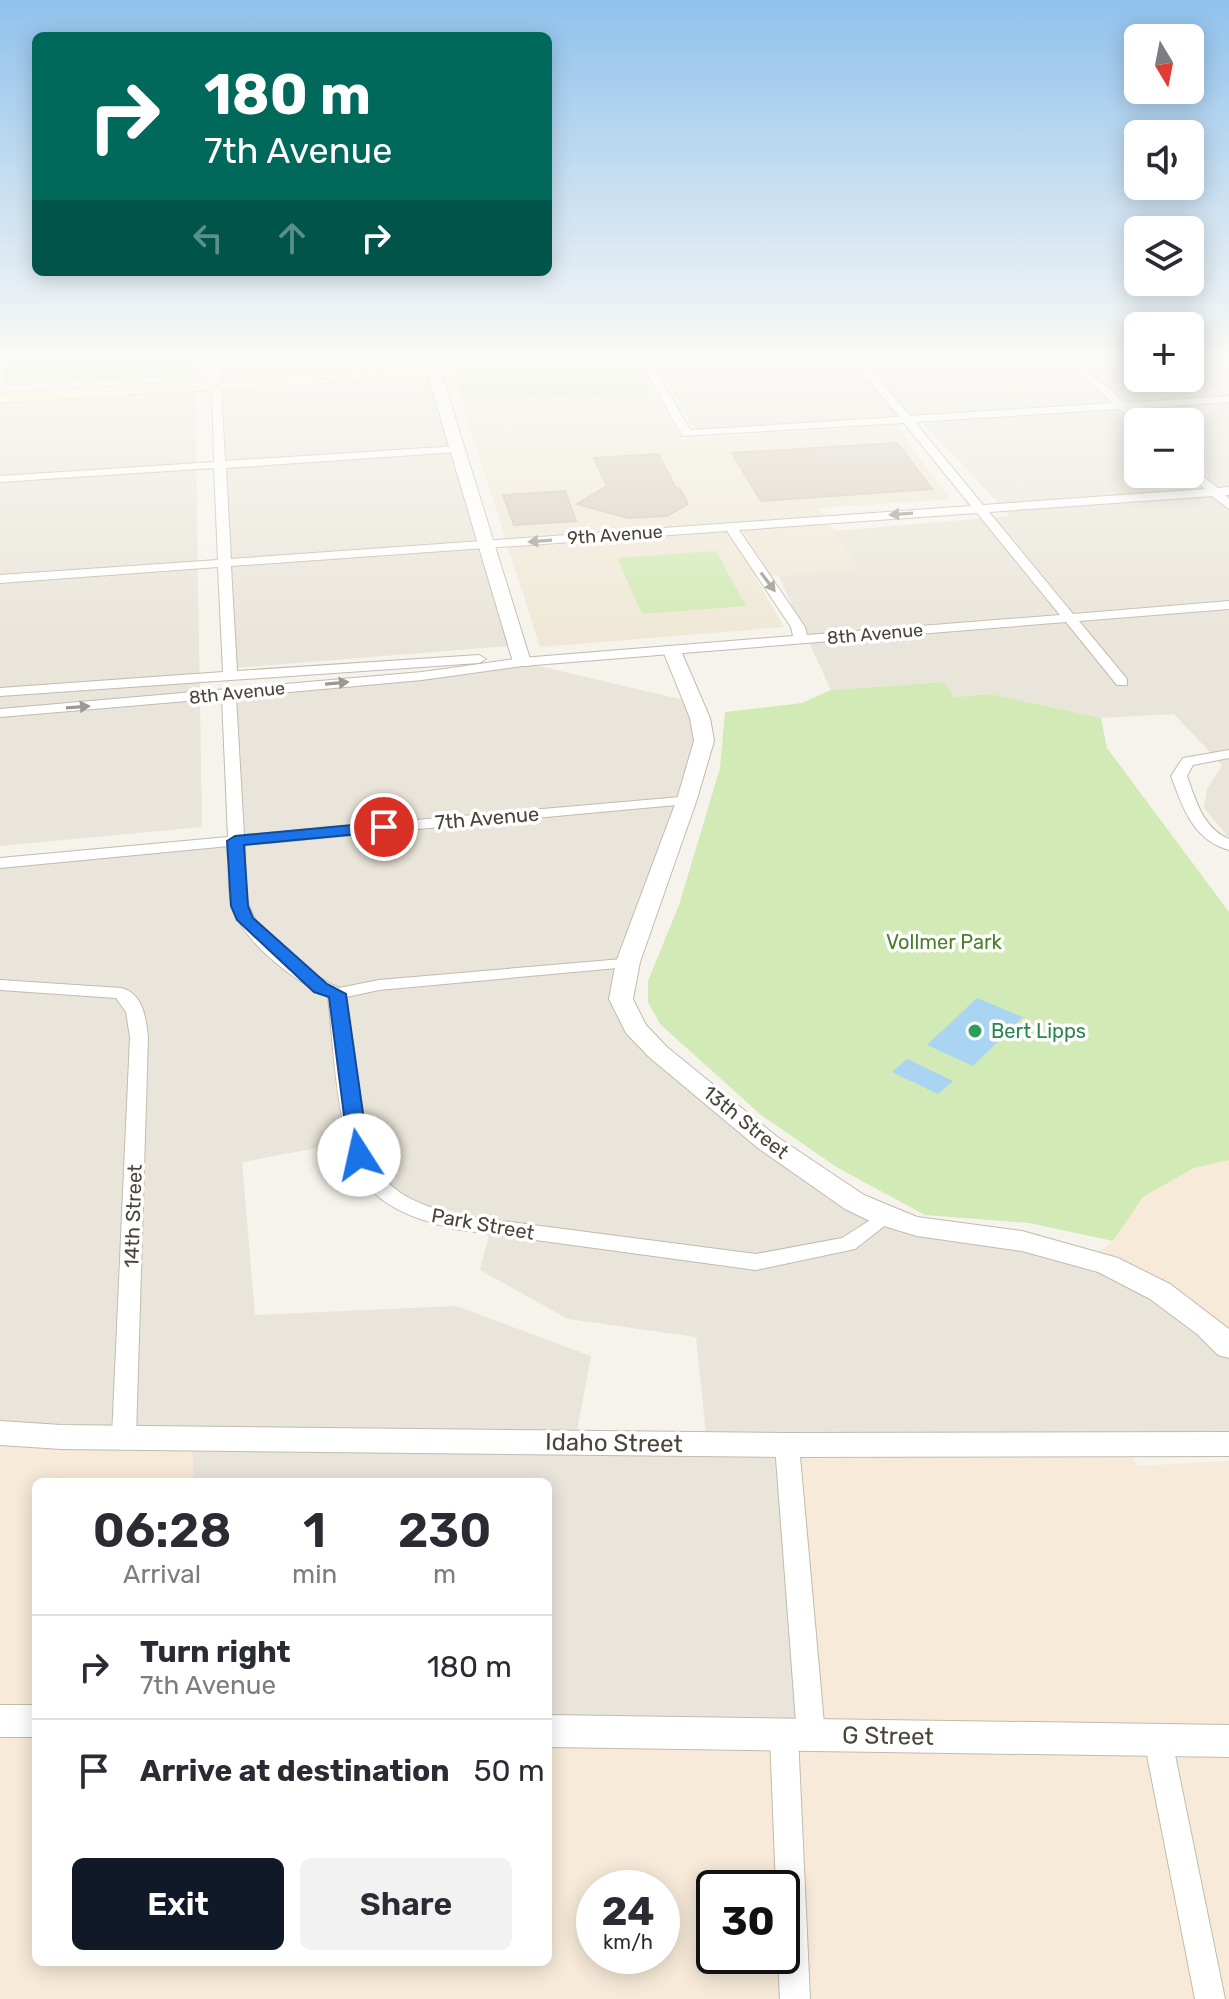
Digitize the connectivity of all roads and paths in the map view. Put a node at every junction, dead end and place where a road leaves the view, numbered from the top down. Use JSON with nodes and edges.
{"nodes":[{"id":1,"x":221,"y":453,"type":"edge"},
{"id":2,"x":395,"y":453,"type":"edge"},
{"id":3,"x":459,"y":453,"type":"edge"},
{"id":4,"x":934,"y":453,"type":"edge"},
{"id":5,"x":222,"y":465,"type":"junction"},
{"id":6,"x":0,"y":479,"type":"edge"},
{"id":7,"x":1204,"y":482,"type":"edge"},
{"id":8,"x":1229,"y":491,"type":"edge"},
{"id":9,"x":1215,"y":492,"type":"junction"},
{"id":10,"x":1229,"y":505,"type":"edge"},
{"id":11,"x":978,"y":509,"type":"junction"},
{"id":12,"x":730,"y":526,"type":"junction"},
{"id":13,"x":487,"y":545,"type":"junction"},
{"id":14,"x":225,"y":563,"type":"junction"},
{"id":15,"x":0,"y":579,"type":"edge"},
{"id":16,"x":1229,"y":605,"type":"edge"},
{"id":17,"x":1069,"y":618,"type":"junction"},
{"id":18,"x":801,"y":640,"type":"junction"},
{"id":19,"x":672,"y":651,"type":"junction"},
{"id":20,"x":522,"y":662,"type":"junction"},
{"id":21,"x":230,"y":676,"type":"junction"},
{"id":22,"x":1122,"y":682,"type":"dead end"},
{"id":23,"x":0,"y":692,"type":"edge"},
{"id":24,"x":229,"y":694,"type":"junction"},
{"id":25,"x":0,"y":713,"type":"edge"},
{"id":26,"x":1229,"y":754,"type":"edge"},
{"id":27,"x":687,"y":799,"type":"junction"},
{"id":28,"x":235,"y":841,"type":"junction"},
{"id":29,"x":1229,"y":845,"type":"edge"},
{"id":30,"x":0,"y":863,"type":"edge"},
{"id":31,"x":628,"y":962,"type":"junction"},
{"id":32,"x":0,"y":985,"type":"edge"},
{"id":33,"x":337,"y":994,"type":"junction"},
{"id":34,"x":886,"y":1217,"type":"junction"},
{"id":35,"x":1229,"y":1347,"type":"edge"},
{"id":36,"x":0,"y":1433,"type":"edge"},
{"id":37,"x":124,"y":1437,"type":"junction"},
{"id":38,"x":1229,"y":1444,"type":"edge"},
{"id":39,"x":787,"y":1445,"type":"junction"},
{"id":40,"x":0,"y":1721,"type":"edge"},
{"id":41,"x":32,"y":1721,"type":"edge"},
{"id":42,"x":552,"y":1731,"type":"edge"},
{"id":43,"x":798,"y":1735,"type":"junction"},
{"id":44,"x":1158,"y":1740,"type":"junction"},
{"id":45,"x":1229,"y":1741,"type":"edge"},
{"id":46,"x":795,"y":1999,"type":"edge"},
{"id":47,"x":1210,"y":1999,"type":"edge"}],
"edges":[{"from":1,"to":5,"type":"street"},
{"from":2,"to":5,"type":"street"},
{"from":3,"to":13,"type":"street"},
{"from":4,"to":11,"type":"street"},
{"from":5,"to":6,"type":"street"},
{"from":5,"to":14,"type":"street"},
{"from":7,"to":9,"type":"street"},
{"from":8,"to":9,"type":"street","name":"9th Avenue"},
{"from":9,"to":10,"type":"street"},
{"from":9,"to":11,"type":"street","name":"9th Avenue"},
{"from":11,"to":12,"type":"street","name":"9th Avenue","one_way":true},
{"from":11,"to":17,"type":"street"},
{"from":12,"to":13,"type":"street","name":"9th Avenue","one_way":true},
{"from":12,"to":18,"type":"street","one_way":true},
{"from":13,"to":14,"type":"street","name":"9th Avenue"},
{"from":13,"to":20,"type":"street"},
{"from":14,"to":15,"type":"street","name":"9th Avenue"},
{"from":14,"to":21,"type":"street"},
{"from":16,"to":17,"type":"street","name":"8th Avenue"},
{"from":17,"to":18,"type":"street","name":"8th Avenue"},
{"from":17,"to":22,"type":"street"},
{"from":18,"to":19,"type":"street","name":"8th Avenue"},
{"from":19,"to":20,"type":"street","name":"8th Avenue"},
{"from":19,"to":27,"type":"street","name":"13th Street"},
{"from":20,"to":21,"type":"street","name":"8th Avenue"},
{"from":24,"to":20,"type":"street","name":"8th Avenue","one_way":true},
{"from":21,"to":23,"type":"street","name":"8th Avenue"},
{"from":25,"to":24,"type":"street","name":"8th Avenue","one_way":true},
{"from":24,"to":28,"type":"street"},
{"from":26,"to":29,"type":"street"},
{"from":27,"to":28,"type":"street","name":"7th Avenue"},
{"from":27,"to":31,"type":"street","name":"13th Street"},
{"from":28,"to":30,"type":"street","name":"7th Avenue"},
{"from":28,"to":33,"type":"street"},
{"from":31,"to":33,"type":"street"},
{"from":31,"to":34,"type":"street","name":"13th Street"},
{"from":32,"to":37,"type":"street","name":"14th Street"},
{"from":33,"to":34,"type":"street","name":"Park Street"},
{"from":34,"to":35,"type":"street","name":"13th Street"},
{"from":36,"to":37,"type":"street","name":"Idaho Street"},
{"from":37,"to":39,"type":"street","name":"Idaho Street"},
{"from":38,"to":39,"type":"street","name":"Idaho Street"},
{"from":39,"to":43,"type":"street"},
{"from":40,"to":41,"type":"street"},
{"from":42,"to":43,"type":"street","name":"G Street"},
{"from":43,"to":44,"type":"street","name":"G Street"},
{"from":43,"to":46,"type":"street"},
{"from":44,"to":45,"type":"street","name":"G Street"},
{"from":44,"to":47,"type":"street"}]}
